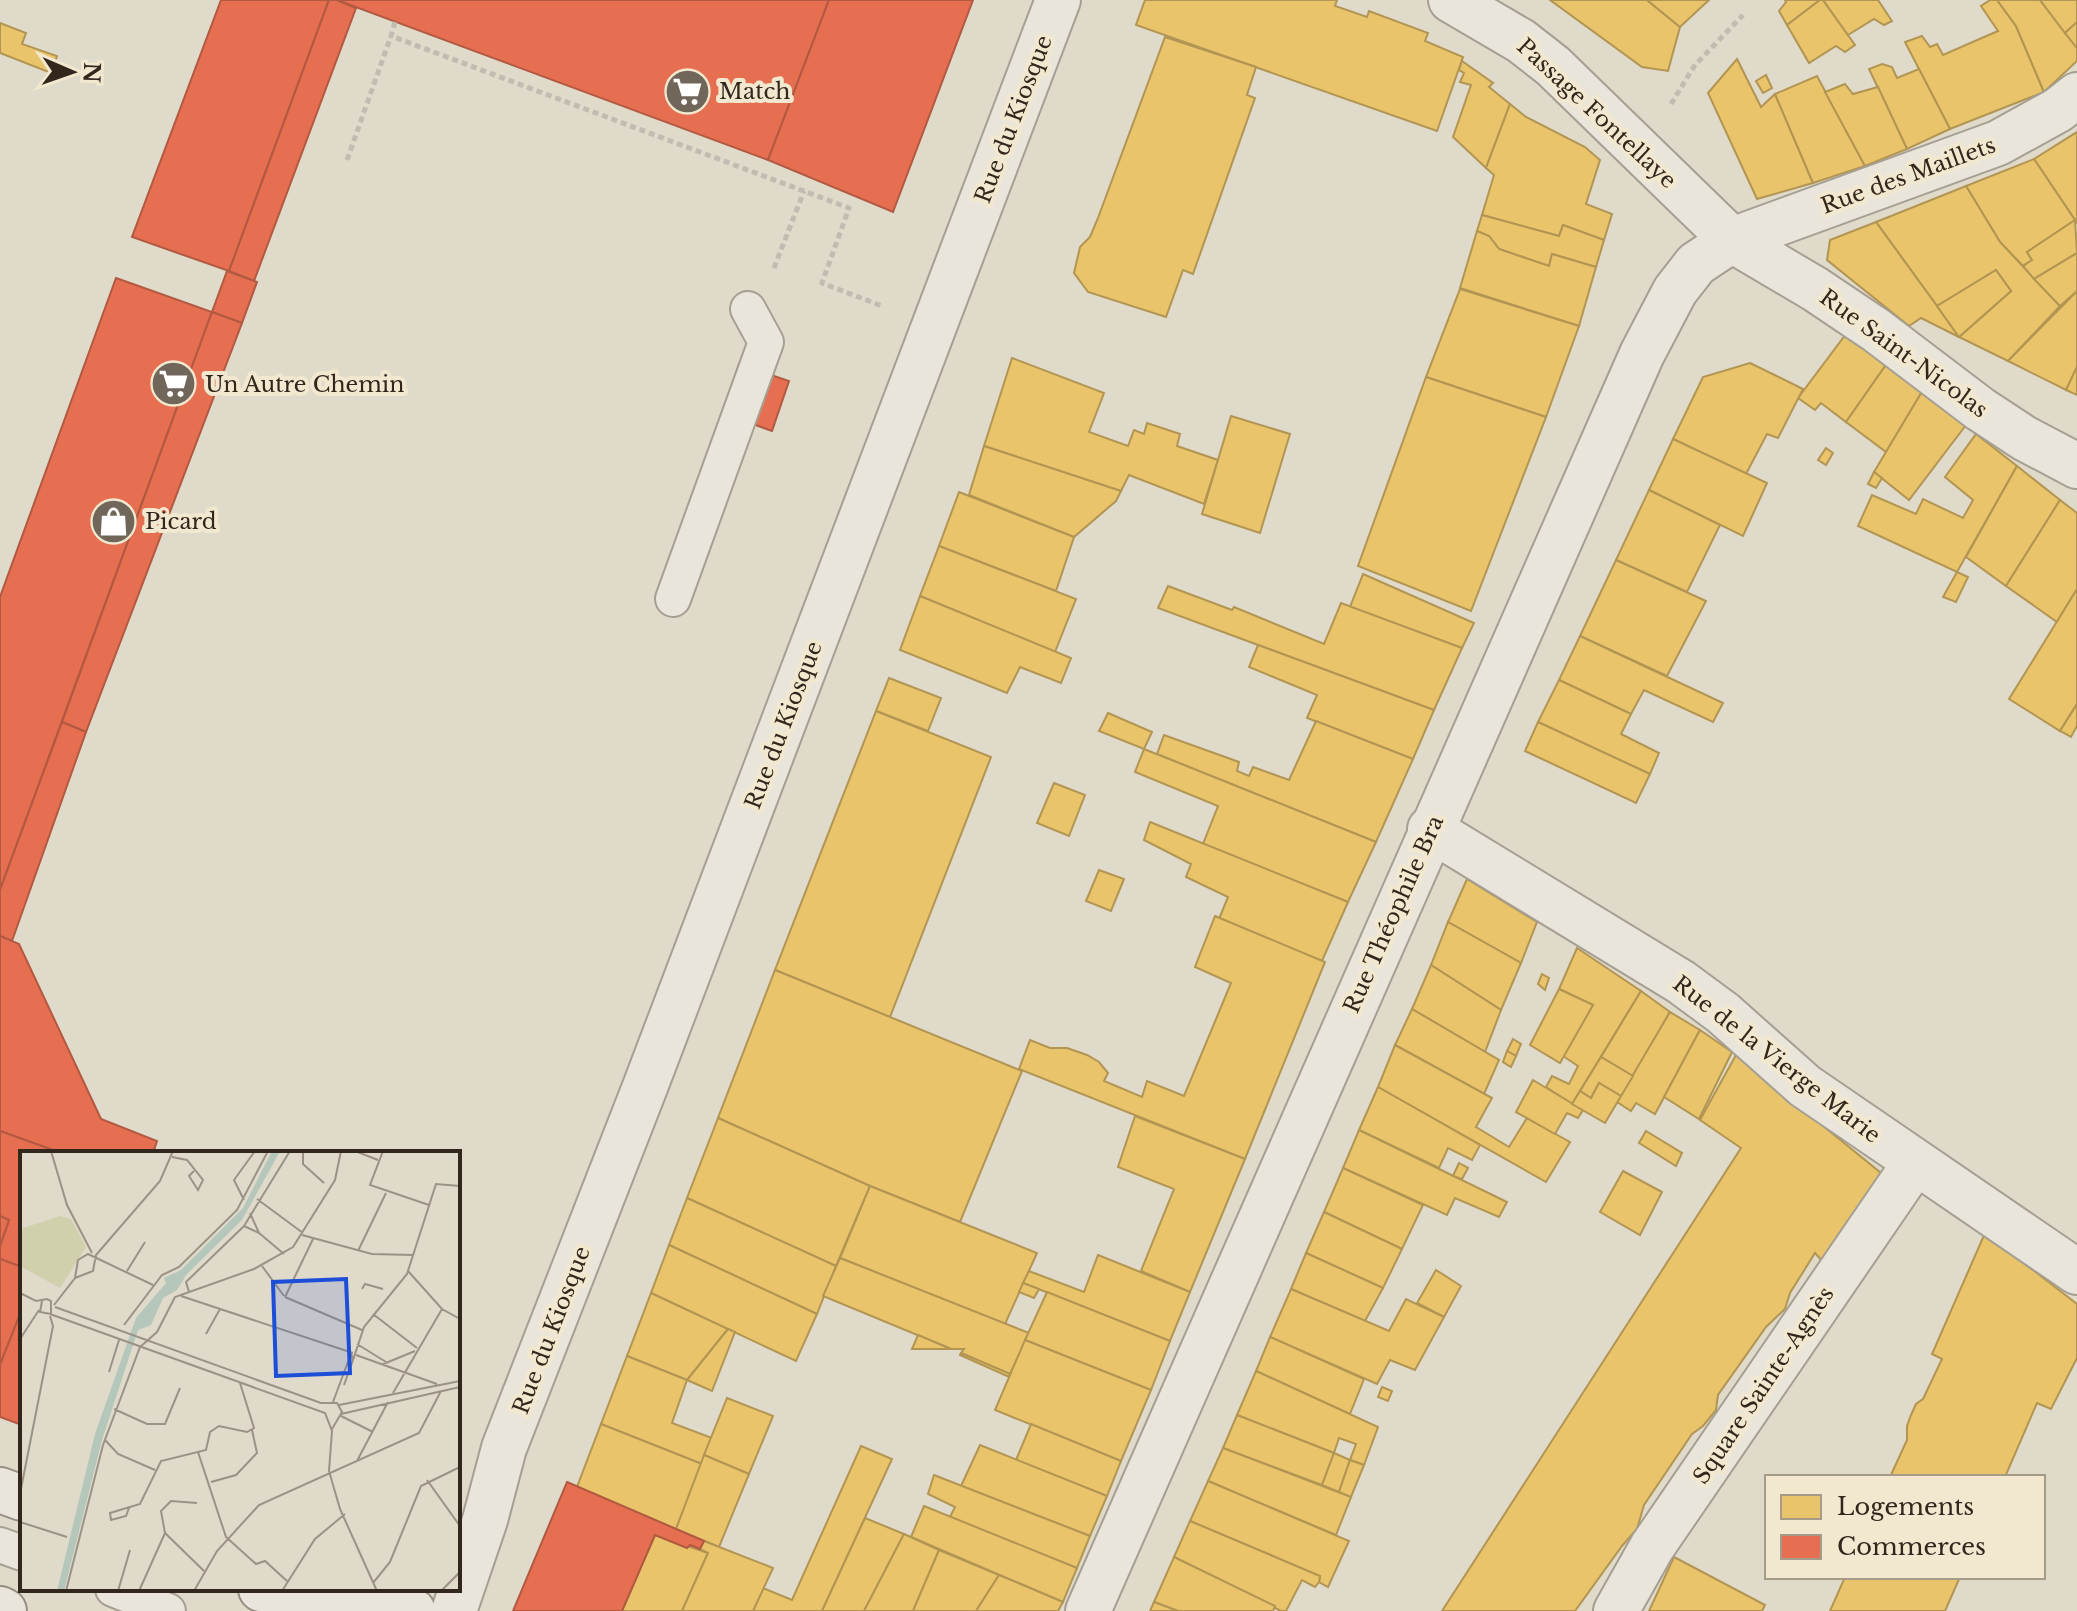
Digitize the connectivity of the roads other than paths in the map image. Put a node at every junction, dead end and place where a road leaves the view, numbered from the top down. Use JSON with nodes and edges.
{"nodes":[{"id":1,"x":1058,"y":0,"type":"edge"},
{"id":2,"x":1451,"y":0,"type":"edge"},
{"id":3,"x":2077,"y":95,"type":"edge"},
{"id":4,"x":1732,"y":240,"type":"junction"},
{"id":5,"x":748,"y":309,"type":"road end"},
{"id":6,"x":2077,"y":466,"type":"edge"},
{"id":7,"x":673,"y":599,"type":"dead end"},
{"id":8,"x":1430,"y":829,"type":"junction"},
{"id":9,"x":1915,"y":1163,"type":"junction"},
{"id":10,"x":2077,"y":1272,"type":"edge"},
{"id":11,"x":504,"y":1448,"type":"junction"},
{"id":12,"x":0,"y":1490,"type":"edge"},
{"id":13,"x":20,"y":1497,"type":"edge"},
{"id":14,"x":460,"y":1527,"type":"edge"},
{"id":15,"x":0,"y":1545,"type":"edge"},
{"id":16,"x":20,"y":1552,"type":"edge"},
{"id":17,"x":118,"y":1591,"type":"edge"},
{"id":18,"x":276,"y":1591,"type":"edge"},
{"id":19,"x":356,"y":1602,"type":"edge"},
{"id":20,"x":168,"y":1611,"type":"edge"},
{"id":21,"x":413,"y":1611,"type":"edge"},
{"id":22,"x":454,"y":1611,"type":"edge"},
{"id":23,"x":1088,"y":1611,"type":"edge"},
{"id":24,"x":1616,"y":1611,"type":"edge"}],
"edges":[{"from":1,"to":11,"type":"street","name":"Rue du Kiosque"},
{"from":2,"to":4,"type":"street","name":"Passage Fontellaye"},
{"from":3,"to":4,"type":"street","name":"Rue des Maillets"},
{"from":4,"to":6,"type":"street","name":"Rue Saint-Nicolas"},
{"from":4,"to":8,"type":"street","name":"Rue Théophile Bra"},
{"from":5,"to":7,"type":"lane"},
{"from":8,"to":9,"type":"street","name":"Rue de la Vierge Marie"},
{"from":8,"to":23,"type":"street","name":"Rue Théophile Bra"},
{"from":9,"to":10,"type":"street","name":"Rue de la Vierge Marie"},
{"from":9,"to":24,"type":"street","name":"Square Sainte-Agnès"},
{"from":11,"to":14,"type":"street","name":"Rue du Kiosque"},
{"from":11,"to":22,"type":"street","name":"Rue du Kiosque"},
{"from":12,"to":13,"type":"street"},
{"from":15,"to":16,"type":"lane"},
{"from":17,"to":20,"type":"lane"},
{"from":18,"to":19,"type":"street"},
{"from":19,"to":21,"type":"street"}]}
